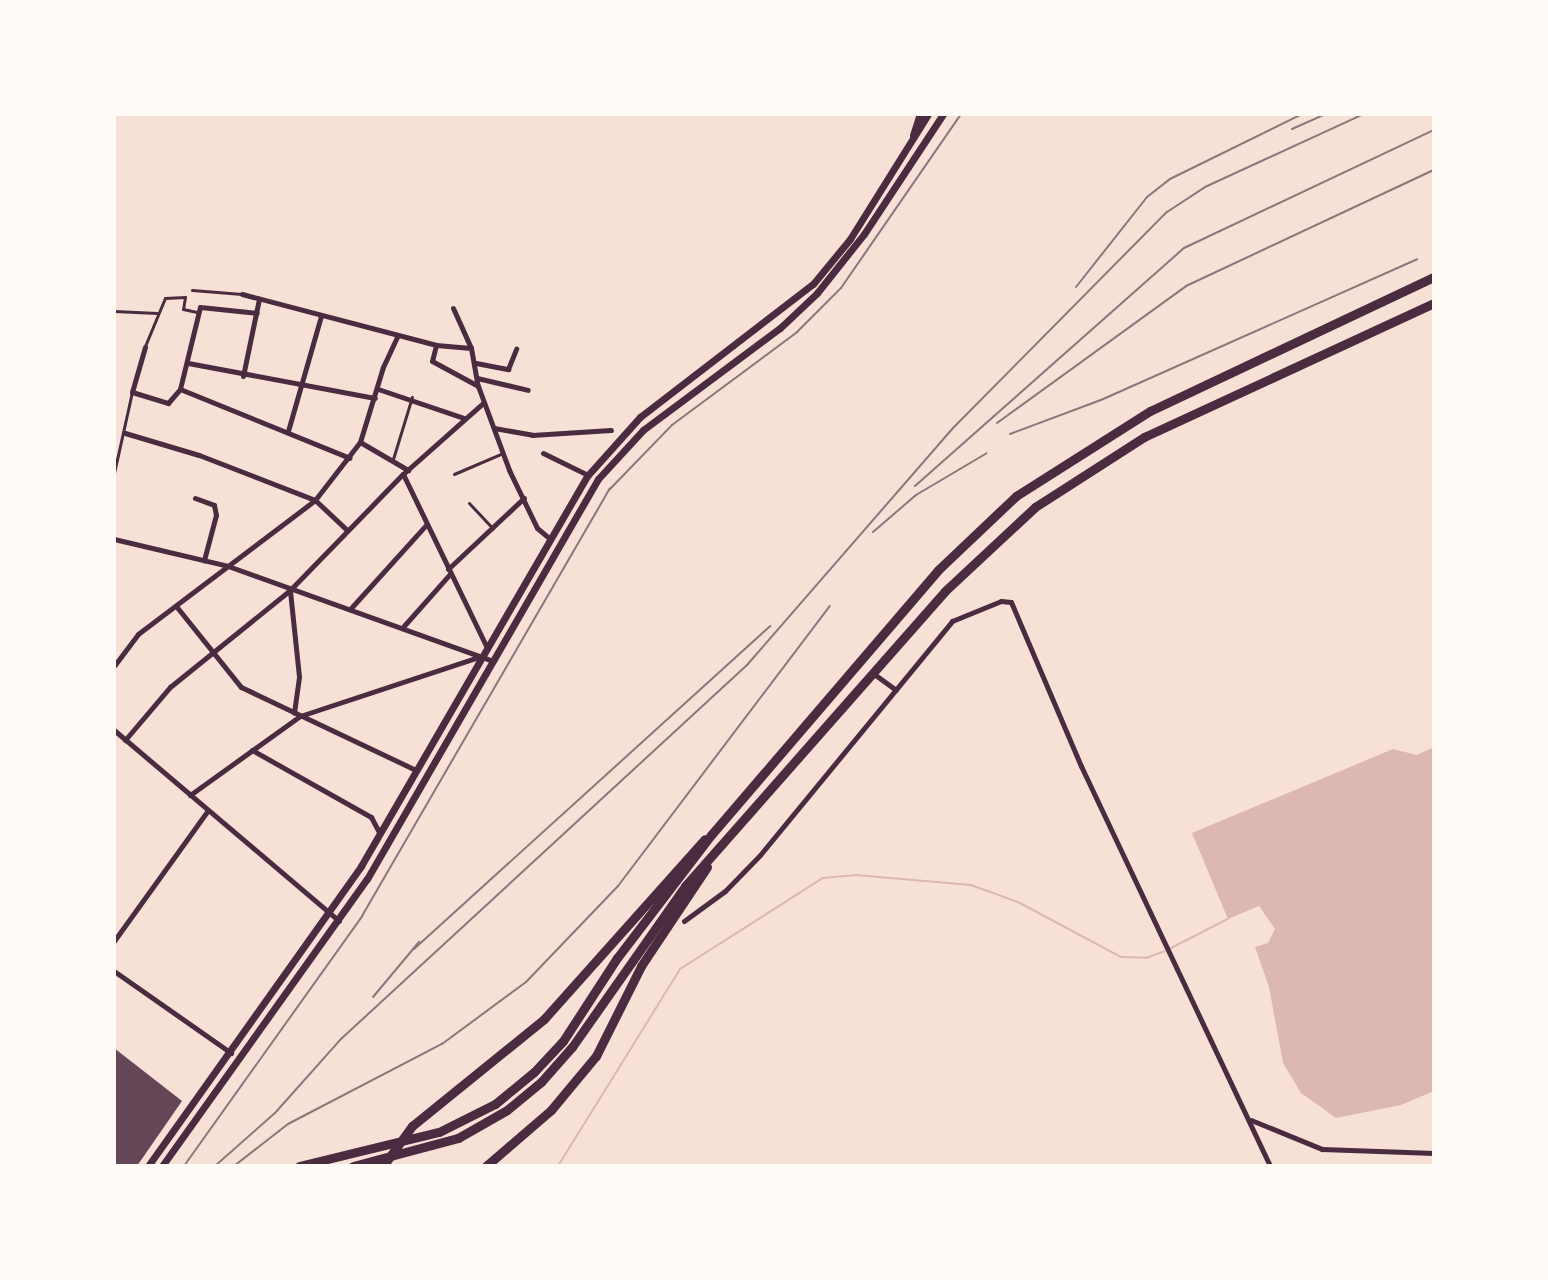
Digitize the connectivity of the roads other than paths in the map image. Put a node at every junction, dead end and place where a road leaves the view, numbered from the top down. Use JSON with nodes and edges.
{"nodes":[{"id":1,"x":920,"y":114,"type":"edge"},
{"id":2,"x":928,"y":114,"type":"edge"},
{"id":3,"x":943,"y":114,"type":"edge"},
{"id":4,"x":909,"y":146,"type":"junction"},
{"id":5,"x":1434,"y":277,"type":"edge"},
{"id":6,"x":192,"y":290,"type":"dead end"},
{"id":7,"x":242,"y":294,"type":"joint"},
{"id":8,"x":259,"y":299,"type":"junction"},
{"id":9,"x":1434,"y":303,"type":"edge"},
{"id":10,"x":453,"y":308,"type":"dead end"},
{"id":11,"x":114,"y":311,"type":"edge"},
{"id":12,"x":197,"y":312,"type":"junction"},
{"id":13,"x":157,"y":313,"type":"junction"},
{"id":14,"x":257,"y":313,"type":"junction"},
{"id":15,"x":321,"y":316,"type":"junction"},
{"id":16,"x":398,"y":335,"type":"junction"},
{"id":17,"x":436,"y":345,"type":"junction"},
{"id":18,"x":145,"y":347,"type":"joint"},
{"id":19,"x":471,"y":348,"type":"junction"},
{"id":20,"x":516,"y":349,"type":"dead end"},
{"id":21,"x":187,"y":363,"type":"junction"},
{"id":22,"x":476,"y":363,"type":"junction"},
{"id":23,"x":243,"y":376,"type":"junction"},
{"id":24,"x":477,"y":378,"type":"junction"},
{"id":25,"x":305,"y":384,"type":"junction"},
{"id":26,"x":478,"y":386,"type":"junction"},
{"id":27,"x":180,"y":389,"type":"junction"},
{"id":28,"x":378,"y":389,"type":"junction"},
{"id":29,"x":528,"y":390,"type":"dead end"},
{"id":30,"x":132,"y":392,"type":"junction"},
{"id":31,"x":412,"y":397,"type":"junction"},
{"id":32,"x":375,"y":398,"type":"junction"},
{"id":33,"x":484,"y":402,"type":"junction"},
{"id":34,"x":464,"y":418,"type":"junction"},
{"id":35,"x":494,"y":428,"type":"junction"},
{"id":36,"x":611,"y":430,"type":"dead end"},
{"id":37,"x":288,"y":431,"type":"junction"},
{"id":38,"x":125,"y":433,"type":"junction"},
{"id":39,"x":360,"y":442,"type":"junction"},
{"id":40,"x":503,"y":453,"type":"junction"},
{"id":41,"x":543,"y":453,"type":"dead end"},
{"id":42,"x":350,"y":458,"type":"junction"},
{"id":43,"x":393,"y":459,"type":"junction"},
{"id":44,"x":406,"y":472,"type":"junction"},
{"id":45,"x":114,"y":473,"type":"edge"},
{"id":46,"x":454,"y":474,"type":"dead end"},
{"id":47,"x":588,"y":475,"type":"junction"},
{"id":48,"x":195,"y":498,"type":"dead end"},
{"id":49,"x":524,"y":498,"type":"junction"},
{"id":50,"x":315,"y":500,"type":"junction"},
{"id":51,"x":469,"y":503,"type":"dead end"},
{"id":52,"x":427,"y":524,"type":"junction"},
{"id":53,"x":493,"y":529,"type":"junction"},
{"id":54,"x":347,"y":530,"type":"junction"},
{"id":55,"x":114,"y":539,"type":"edge"},
{"id":56,"x":550,"y":539,"type":"junction"},
{"id":57,"x":204,"y":560,"type":"junction"},
{"id":58,"x":228,"y":566,"type":"junction"},
{"id":59,"x":449,"y":571,"type":"junction"},
{"id":60,"x":291,"y":589,"type":"junction"},
{"id":61,"x":176,"y":606,"type":"junction"},
{"id":62,"x":351,"y":608,"type":"junction"},
{"id":63,"x":402,"y":628,"type":"junction"},
{"id":64,"x":213,"y":652,"type":"junction"},
{"id":65,"x":484,"y":652,"type":"junction"},
{"id":66,"x":493,"y":661,"type":"junction"},
{"id":67,"x":114,"y":666,"type":"edge"},
{"id":68,"x":874,"y":674,"type":"junction"},
{"id":69,"x":896,"y":690,"type":"junction"},
{"id":70,"x":297,"y":715,"type":"junction"},
{"id":71,"x":114,"y":730,"type":"edge"},
{"id":72,"x":125,"y":740,"type":"junction"},
{"id":73,"x":252,"y":750,"type":"junction"},
{"id":74,"x":417,"y":771,"type":"junction"},
{"id":75,"x":190,"y":795,"type":"junction"},
{"id":76,"x":208,"y":810,"type":"junction"},
{"id":77,"x":380,"y":833,"type":"junction"},
{"id":78,"x":711,"y":835,"type":"junction"},
{"id":79,"x":717,"y":850,"type":"junction"},
{"id":80,"x":330,"y":915,"type":"junction"},
{"id":81,"x":684,"y":921,"type":"dead end"},
{"id":82,"x":340,"y":922,"type":"junction"},
{"id":83,"x":114,"y":941,"type":"edge"},
{"id":84,"x":114,"y":971,"type":"edge"},
{"id":85,"x":231,"y":1053,"type":"junction"},
{"id":86,"x":1251,"y":1120,"type":"junction"},
{"id":87,"x":1434,"y":1153,"type":"edge"},
{"id":88,"x":148,"y":1166,"type":"edge"},
{"id":89,"x":162,"y":1166,"type":"edge"},
{"id":90,"x":299,"y":1166,"type":"edge"},
{"id":91,"x":353,"y":1166,"type":"edge"},
{"id":92,"x":383,"y":1166,"type":"edge"},
{"id":93,"x":486,"y":1166,"type":"edge"},
{"id":94,"x":1270,"y":1166,"type":"edge"}],
"edges":[{"from":1,"to":4,"type":"main road"},
{"from":2,"to":4,"type":"main road"},
{"from":3,"to":66,"type":"main road"},
{"from":4,"to":47,"type":"main road"},
{"from":5,"to":78,"type":"highway"},
{"from":6,"to":7,"type":"street"},
{"from":7,"to":8,"type":"street"},
{"from":8,"to":14,"type":"street"},
{"from":8,"to":15,"type":"street"},
{"from":9,"to":68,"type":"highway"},
{"from":10,"to":19,"type":"street"},
{"from":11,"to":13,"type":"street"},
{"from":12,"to":13,"type":"street"},
{"from":12,"to":14,"type":"street"},
{"from":12,"to":21,"type":"street"},
{"from":13,"to":18,"type":"street"},
{"from":14,"to":23,"type":"street"},
{"from":15,"to":16,"type":"street"},
{"from":15,"to":25,"type":"street"},
{"from":16,"to":17,"type":"street"},
{"from":16,"to":28,"type":"street"},
{"from":17,"to":19,"type":"street"},
{"from":17,"to":26,"type":"street"},
{"from":18,"to":30,"type":"street"},
{"from":19,"to":22,"type":"street"},
{"from":20,"to":22,"type":"street"},
{"from":21,"to":23,"type":"street"},
{"from":21,"to":27,"type":"street"},
{"from":22,"to":24,"type":"street"},
{"from":23,"to":25,"type":"street"},
{"from":24,"to":26,"type":"street"},
{"from":24,"to":29,"type":"street"},
{"from":25,"to":32,"type":"street"},
{"from":25,"to":37,"type":"street"},
{"from":26,"to":33,"type":"street"},
{"from":27,"to":30,"type":"street"},
{"from":27,"to":37,"type":"street"},
{"from":28,"to":31,"type":"street"},
{"from":28,"to":32,"type":"street"},
{"from":30,"to":38,"type":"street"},
{"from":31,"to":34,"type":"street"},
{"from":31,"to":43,"type":"street"},
{"from":32,"to":39,"type":"street"},
{"from":33,"to":34,"type":"street"},
{"from":33,"to":35,"type":"street"},
{"from":34,"to":44,"type":"street"},
{"from":35,"to":36,"type":"street"},
{"from":35,"to":40,"type":"street"},
{"from":37,"to":42,"type":"street"},
{"from":38,"to":45,"type":"street"},
{"from":38,"to":50,"type":"street"},
{"from":39,"to":42,"type":"street"},
{"from":39,"to":43,"type":"street"},
{"from":40,"to":46,"type":"street"},
{"from":40,"to":49,"type":"street"},
{"from":41,"to":47,"type":"street"},
{"from":42,"to":50,"type":"street"},
{"from":43,"to":44,"type":"street"},
{"from":44,"to":52,"type":"street"},
{"from":44,"to":54,"type":"street"},
{"from":47,"to":56,"type":"main road"},
{"from":48,"to":57,"type":"street"},
{"from":49,"to":53,"type":"street"},
{"from":49,"to":56,"type":"street"},
{"from":50,"to":54,"type":"street"},
{"from":50,"to":58,"type":"street"},
{"from":51,"to":53,"type":"street"},
{"from":52,"to":59,"type":"street"},
{"from":52,"to":62,"type":"street"},
{"from":53,"to":59,"type":"street"},
{"from":54,"to":60,"type":"street"},
{"from":55,"to":57,"type":"street"},
{"from":56,"to":65,"type":"main road"},
{"from":57,"to":58,"type":"street"},
{"from":58,"to":60,"type":"street"},
{"from":58,"to":61,"type":"street"},
{"from":59,"to":63,"type":"street"},
{"from":59,"to":65,"type":"street"},
{"from":60,"to":62,"type":"street"},
{"from":60,"to":64,"type":"street"},
{"from":60,"to":70,"type":"street"},
{"from":61,"to":64,"type":"street"},
{"from":61,"to":67,"type":"street"},
{"from":62,"to":63,"type":"street"},
{"from":63,"to":65,"type":"street"},
{"from":64,"to":70,"type":"street"},
{"from":64,"to":72,"type":"street"},
{"from":65,"to":66,"type":"street"},
{"from":65,"to":70,"type":"street"},
{"from":65,"to":74,"type":"main road"},
{"from":66,"to":82,"type":"main road"},
{"from":68,"to":69,"type":"street"},
{"from":68,"to":79,"type":"highway"},
{"from":69,"to":81,"type":"street"},
{"from":69,"to":86,"type":"street"},
{"from":70,"to":73,"type":"street"},
{"from":70,"to":74,"type":"street"},
{"from":71,"to":72,"type":"street"},
{"from":72,"to":75,"type":"street"},
{"from":73,"to":75,"type":"street"},
{"from":73,"to":77,"type":"street"},
{"from":74,"to":77,"type":"main road"},
{"from":75,"to":76,"type":"street"},
{"from":76,"to":80,"type":"street"},
{"from":76,"to":83,"type":"street"},
{"from":77,"to":80,"type":"main road"},
{"from":78,"to":90,"type":"highway"},
{"from":78,"to":92,"type":"highway"},
{"from":79,"to":91,"type":"highway"},
{"from":79,"to":93,"type":"highway"},
{"from":80,"to":82,"type":"street"},
{"from":80,"to":85,"type":"main road"},
{"from":82,"to":89,"type":"main road"},
{"from":84,"to":85,"type":"street"},
{"from":85,"to":88,"type":"main road"},
{"from":86,"to":87,"type":"street"},
{"from":86,"to":94,"type":"street"}]}
